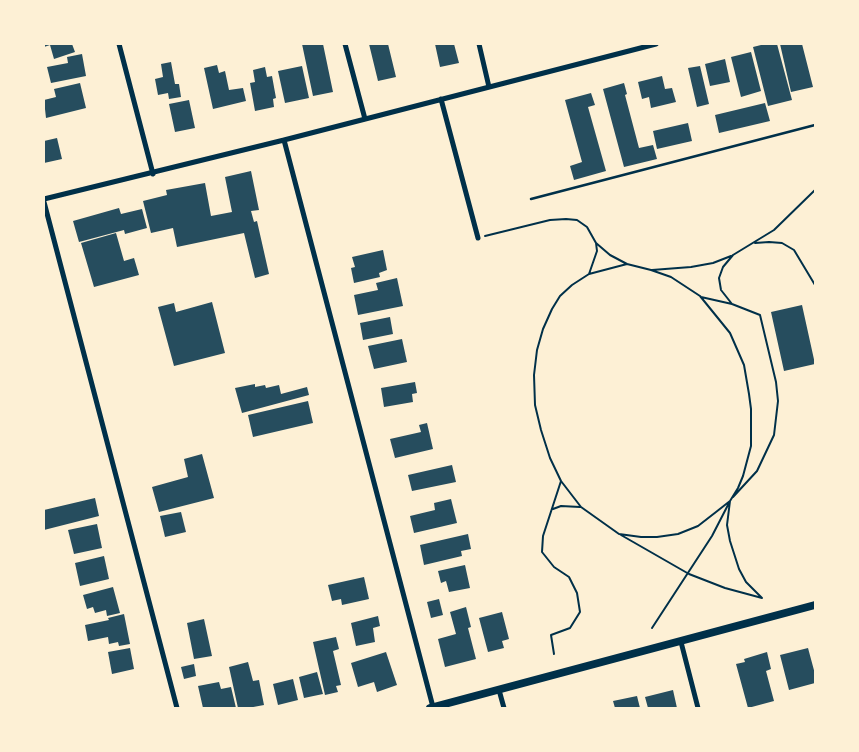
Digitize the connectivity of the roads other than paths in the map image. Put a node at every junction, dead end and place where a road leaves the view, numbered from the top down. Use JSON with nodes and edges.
{"nodes":[{"id":1,"x":119,"y":44,"type":"edge"},
{"id":2,"x":345,"y":44,"type":"edge"},
{"id":3,"x":479,"y":44,"type":"edge"},
{"id":4,"x":656,"y":44,"type":"edge"},
{"id":5,"x":490,"y":87,"type":"junction"},
{"id":6,"x":441,"y":100,"type":"junction"},
{"id":7,"x":365,"y":118,"type":"junction"},
{"id":8,"x":815,"y":125,"type":"edge"},
{"id":9,"x":284,"y":140,"type":"junction"},
{"id":10,"x":153,"y":174,"type":"junction"},
{"id":11,"x":531,"y":199,"type":"dead end"},
{"id":12,"x":44,"y":201,"type":"edge"},
{"id":13,"x":478,"y":238,"type":"road end"},
{"id":14,"x":815,"y":606,"type":"edge"},
{"id":15,"x":681,"y":642,"type":"junction"},
{"id":16,"x":499,"y":690,"type":"junction"},
{"id":17,"x":177,"y":708,"type":"edge"},
{"id":18,"x":432,"y":708,"type":"edge"},
{"id":19,"x":504,"y":708,"type":"edge"},
{"id":20,"x":698,"y":708,"type":"edge"}],
"edges":[{"from":1,"to":10,"type":"street"},
{"from":2,"to":7,"type":"street"},
{"from":3,"to":5,"type":"street"},
{"from":4,"to":5,"type":"street"},
{"from":5,"to":6,"type":"street"},
{"from":6,"to":7,"type":"street"},
{"from":6,"to":13,"type":"street"},
{"from":7,"to":9,"type":"street"},
{"from":8,"to":11,"type":"lane"},
{"from":9,"to":10,"type":"street"},
{"from":9,"to":18,"type":"street"},
{"from":10,"to":12,"type":"street"},
{"from":12,"to":17,"type":"street"},
{"from":14,"to":15,"type":"main road"},
{"from":15,"to":16,"type":"main road"},
{"from":15,"to":20,"type":"street"},
{"from":16,"to":18,"type":"main road"},
{"from":16,"to":19,"type":"street"}]}
